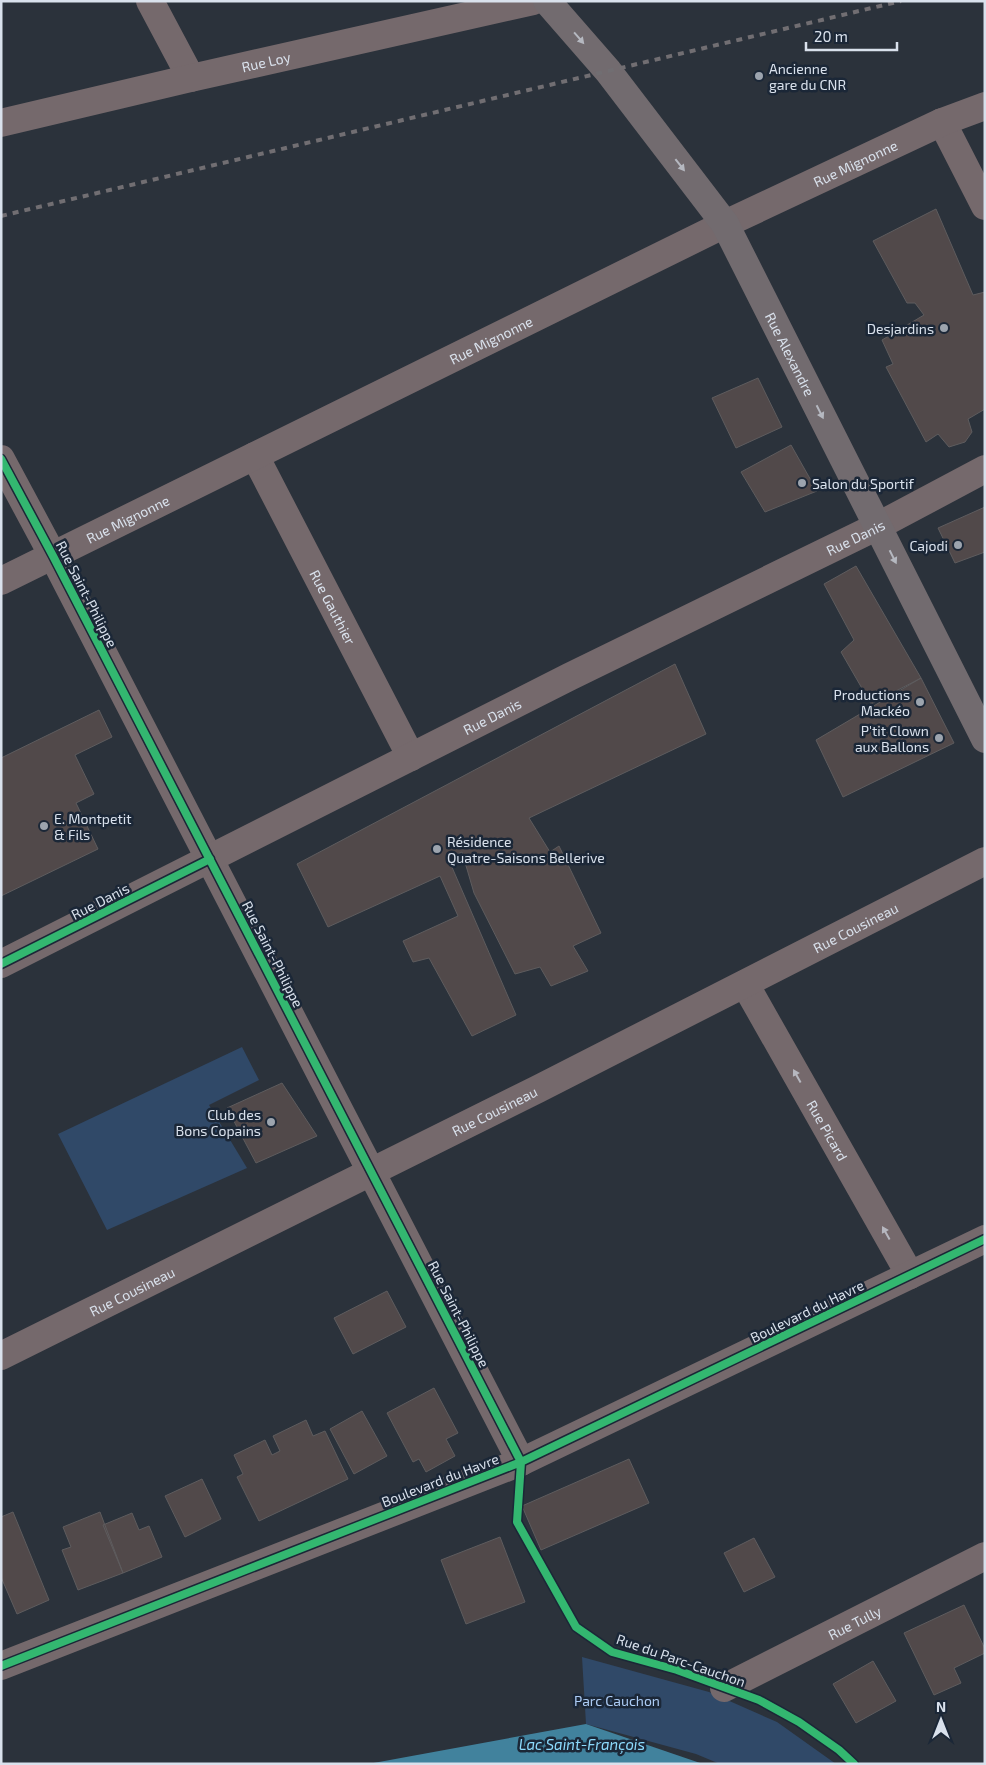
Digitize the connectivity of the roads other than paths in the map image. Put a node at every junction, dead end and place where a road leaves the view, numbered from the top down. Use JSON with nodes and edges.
{"nodes":[{"id":1,"x":150,"y":1,"type":"edge"},
{"id":2,"x":532,"y":1,"type":"edge"},
{"id":3,"x":547,"y":1,"type":"edge"},
{"id":4,"x":191,"y":78,"type":"junction"},
{"id":5,"x":985,"y":106,"type":"edge"},
{"id":6,"x":942,"y":122,"type":"junction"},
{"id":7,"x":1,"y":123,"type":"edge"},
{"id":8,"x":985,"y":206,"type":"edge"},
{"id":9,"x":725,"y":224,"type":"junction"},
{"id":10,"x":255,"y":456,"type":"junction"},
{"id":11,"x":1,"y":459,"type":"edge"},
{"id":12,"x":985,"y":469,"type":"edge"},
{"id":13,"x":878,"y":526,"type":"junction"},
{"id":14,"x":53,"y":556,"type":"junction"},
{"id":15,"x":1,"y":581,"type":"edge"},
{"id":16,"x":985,"y":739,"type":"edge"},
{"id":17,"x":411,"y":758,"type":"junction"},
{"id":18,"x":210,"y":859,"type":"junction"},
{"id":19,"x":985,"y":861,"type":"edge"},
{"id":20,"x":1,"y":964,"type":"edge"},
{"id":21,"x":746,"y":984,"type":"junction"},
{"id":22,"x":372,"y":1172,"type":"junction"},
{"id":23,"x":985,"y":1239,"type":"edge"},
{"id":24,"x":910,"y":1275,"type":"junction"},
{"id":25,"x":1,"y":1356,"type":"edge"},
{"id":26,"x":521,"y":1462,"type":"junction"},
{"id":27,"x":985,"y":1556,"type":"edge"},
{"id":28,"x":1,"y":1666,"type":"edge"},
{"id":29,"x":724,"y":1688,"type":"dead end"}],
"edges":[{"from":1,"to":4,"type":"street"},
{"from":2,"to":4,"type":"street","name":"Rue Loy"},
{"from":3,"to":9,"type":"main road","name":"Rue Alexandre","one_way":true},
{"from":4,"to":7,"type":"street","name":"Rue Loy"},
{"from":5,"to":6,"type":"street","name":"Rue Mignonne"},
{"from":6,"to":8,"type":"street"},
{"from":6,"to":9,"type":"street","name":"Rue Mignonne"},
{"from":9,"to":10,"type":"street","name":"Rue Mignonne"},
{"from":9,"to":13,"type":"main road","name":"Rue Alexandre","one_way":true},
{"from":10,"to":14,"type":"street","name":"Rue Mignonne"},
{"from":10,"to":17,"type":"street","name":"Rue Gauthier"},
{"from":11,"to":14,"type":"street","name":"Rue Saint-Philippe"},
{"from":12,"to":13,"type":"street","name":"Rue Danis"},
{"from":13,"to":16,"type":"main road","name":"Rue Alexandre","one_way":true},
{"from":13,"to":17,"type":"street","name":"Rue Danis"},
{"from":14,"to":15,"type":"street","name":"Rue Mignonne"},
{"from":14,"to":18,"type":"street","name":"Rue Saint-Philippe"},
{"from":17,"to":18,"type":"street","name":"Rue Danis"},
{"from":18,"to":20,"type":"street","name":"Rue Danis"},
{"from":18,"to":22,"type":"street","name":"Rue Saint-Philippe"},
{"from":19,"to":21,"type":"street","name":"Rue Cousineau"},
{"from":21,"to":22,"type":"street","name":"Rue Cousineau"},
{"from":24,"to":21,"type":"street","name":"Rue Picard","one_way":true},
{"from":22,"to":25,"type":"street","name":"Rue Cousineau"},
{"from":22,"to":26,"type":"street","name":"Rue Saint-Philippe"},
{"from":23,"to":24,"type":"street","name":"Boulevard du Havre"},
{"from":24,"to":26,"type":"street","name":"Boulevard du Havre"},
{"from":26,"to":28,"type":"street","name":"Boulevard du Havre"},
{"from":27,"to":29,"type":"street","name":"Rue Tully"}]}
